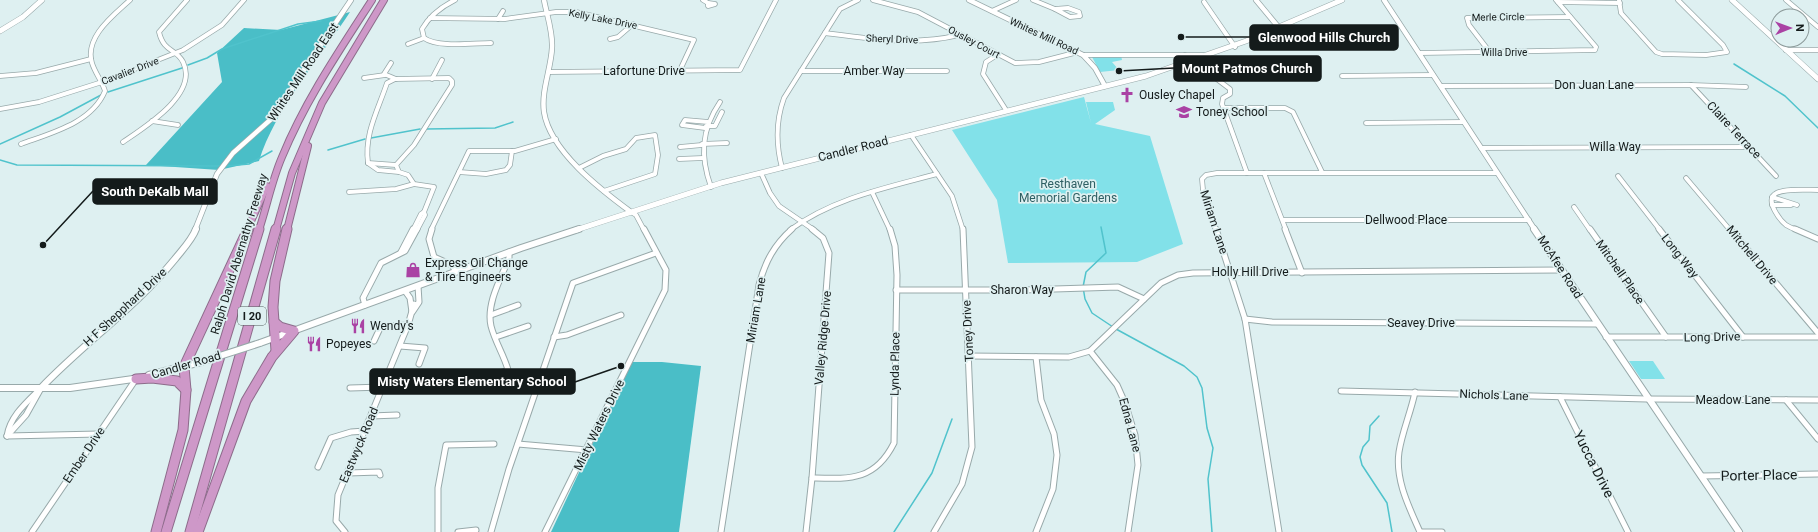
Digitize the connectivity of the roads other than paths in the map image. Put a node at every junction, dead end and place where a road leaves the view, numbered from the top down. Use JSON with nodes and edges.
{"nodes":[{"id":1,"x":42,"y":0,"type":"edge"},
{"id":2,"x":130,"y":0,"type":"edge"},
{"id":3,"x":187,"y":0,"type":"edge"},
{"id":4,"x":244,"y":0,"type":"edge"},
{"id":5,"x":351,"y":0,"type":"edge"},
{"id":6,"x":372,"y":0,"type":"edge"},
{"id":7,"x":384,"y":0,"type":"edge"},
{"id":8,"x":456,"y":0,"type":"edge"},
{"id":9,"x":544,"y":0,"type":"edge"},
{"id":10,"x":703,"y":0,"type":"edge"},
{"id":11,"x":776,"y":0,"type":"edge"},
{"id":12,"x":858,"y":0,"type":"edge"},
{"id":13,"x":873,"y":0,"type":"edge"},
{"id":14,"x":969,"y":0,"type":"edge"},
{"id":15,"x":1016,"y":0,"type":"edge"},
{"id":16,"x":1033,"y":0,"type":"edge"},
{"id":17,"x":1256,"y":0,"type":"edge"},
{"id":18,"x":1342,"y":0,"type":"edge"},
{"id":19,"x":1384,"y":0,"type":"edge"},
{"id":20,"x":1678,"y":0,"type":"edge"},
{"id":21,"x":1732,"y":0,"type":"edge"},
{"id":22,"x":1786,"y":0,"type":"edge"},
{"id":23,"x":883,"y":1,"type":"edge"},
{"id":24,"x":1204,"y":1,"type":"edge"},
{"id":25,"x":1557,"y":1,"type":"edge"},
{"id":26,"x":1620,"y":2,"type":"edge"},
{"id":27,"x":708,"y":3,"type":"dead end"},
{"id":28,"x":1055,"y":9,"type":"junction"},
{"id":29,"x":503,"y":11,"type":"dead end"},
{"id":30,"x":992,"y":11,"type":"junction"},
{"id":31,"x":547,"y":13,"type":"junction"},
{"id":32,"x":1570,"y":17,"type":"junction"},
{"id":33,"x":430,"y":18,"type":"junction"},
{"id":34,"x":498,"y":19,"type":"junction"},
{"id":35,"x":633,"y":24,"type":"junction"},
{"id":36,"x":1818,"y":27,"type":"edge"},
{"id":37,"x":1280,"y":29,"type":"junction"},
{"id":38,"x":0,"y":31,"type":"edge"},
{"id":39,"x":825,"y":33,"type":"junction"},
{"id":40,"x":959,"y":35,"type":"junction"},
{"id":41,"x":424,"y":38,"type":"junction"},
{"id":42,"x":610,"y":39,"type":"dead end"},
{"id":43,"x":491,"y":43,"type":"dead end"},
{"id":44,"x":408,"y":44,"type":"dead end"},
{"id":45,"x":1235,"y":47,"type":"junction"},
{"id":46,"x":1786,"y":50,"type":"junction"},
{"id":47,"x":1818,"y":50,"type":"edge"},
{"id":48,"x":1489,"y":51,"type":"junction"},
{"id":49,"x":1078,"y":52,"type":"junction"},
{"id":50,"x":1420,"y":53,"type":"junction"},
{"id":51,"x":174,"y":54,"type":"junction"},
{"id":52,"x":997,"y":55,"type":"junction"},
{"id":53,"x":1084,"y":55,"type":"junction"},
{"id":54,"x":1185,"y":55,"type":"junction"},
{"id":55,"x":1211,"y":55,"type":"junction"},
{"id":56,"x":91,"y":59,"type":"junction"},
{"id":57,"x":442,"y":60,"type":"dead end"},
{"id":58,"x":1193,"y":60,"type":"junction"},
{"id":59,"x":391,"y":63,"type":"dead end"},
{"id":60,"x":680,"y":70,"type":"junction"},
{"id":61,"x":801,"y":71,"type":"junction"},
{"id":62,"x":946,"y":71,"type":"dead end"},
{"id":63,"x":549,"y":72,"type":"junction"},
{"id":64,"x":1433,"y":75,"type":"junction"},
{"id":65,"x":0,"y":76,"type":"edge"},
{"id":66,"x":385,"y":76,"type":"junction"},
{"id":67,"x":1342,"y":76,"type":"dead end"},
{"id":68,"x":380,"y":77,"type":"junction"},
{"id":69,"x":364,"y":78,"type":"dead end"},
{"id":70,"x":432,"y":78,"type":"junction"},
{"id":71,"x":396,"y":79,"type":"junction"},
{"id":72,"x":1818,"y":79,"type":"edge"},
{"id":73,"x":102,"y":82,"type":"junction"},
{"id":74,"x":387,"y":83,"type":"junction"},
{"id":75,"x":1691,"y":85,"type":"junction"},
{"id":76,"x":1105,"y":86,"type":"junction"},
{"id":77,"x":1441,"y":86,"type":"junction"},
{"id":78,"x":1746,"y":87,"type":"dead end"},
{"id":79,"x":720,"y":102,"type":"dead end"},
{"id":80,"x":322,"y":103,"type":"junction"},
{"id":81,"x":1223,"y":108,"type":"junction"},
{"id":82,"x":2,"y":109,"type":"edge"},
{"id":83,"x":1006,"y":110,"type":"junction"},
{"id":84,"x":722,"y":112,"type":"dead end"},
{"id":85,"x":0,"y":113,"type":"edge"},
{"id":86,"x":152,"y":121,"type":"junction"},
{"id":87,"x":1464,"y":122,"type":"junction"},
{"id":88,"x":1366,"y":123,"type":"dead end"},
{"id":89,"x":178,"y":125,"type":"dead end"},
{"id":90,"x":706,"y":125,"type":"junction"},
{"id":91,"x":911,"y":135,"type":"junction"},
{"id":92,"x":556,"y":139,"type":"junction"},
{"id":93,"x":123,"y":142,"type":"dead end"},
{"id":94,"x":727,"y":143,"type":"dead end"},
{"id":95,"x":21,"y":144,"type":"dead end"},
{"id":96,"x":287,"y":144,"type":"junction"},
{"id":97,"x":702,"y":144,"type":"junction"},
{"id":98,"x":1749,"y":146,"type":"junction"},
{"id":99,"x":680,"y":147,"type":"dead end"},
{"id":100,"x":1481,"y":148,"type":"junction"},
{"id":101,"x":512,"y":151,"type":"junction"},
{"id":102,"x":703,"y":158,"type":"junction"},
{"id":103,"x":679,"y":159,"type":"dead end"},
{"id":104,"x":368,"y":163,"type":"junction"},
{"id":105,"x":396,"y":165,"type":"junction"},
{"id":106,"x":578,"y":168,"type":"junction"},
{"id":107,"x":782,"y":168,"type":"junction"},
{"id":108,"x":399,"y":172,"type":"junction"},
{"id":109,"x":459,"y":172,"type":"junction"},
{"id":110,"x":1322,"y":172,"type":"junction"},
{"id":111,"x":1497,"y":172,"type":"junction"},
{"id":112,"x":761,"y":173,"type":"junction"},
{"id":113,"x":1247,"y":173,"type":"junction"},
{"id":114,"x":1264,"y":173,"type":"junction"},
{"id":115,"x":217,"y":174,"type":"joint"},
{"id":116,"x":937,"y":174,"type":"junction"},
{"id":117,"x":1618,"y":176,"type":"dead end"},
{"id":118,"x":1776,"y":176,"type":"dead end"},
{"id":119,"x":1686,"y":178,"type":"dead end"},
{"id":120,"x":414,"y":184,"type":"junction"},
{"id":121,"x":711,"y":187,"type":"junction"},
{"id":122,"x":1818,"y":190,"type":"edge"},
{"id":123,"x":604,"y":191,"type":"junction"},
{"id":124,"x":349,"y":192,"type":"dead end"},
{"id":125,"x":872,"y":192,"type":"junction"},
{"id":126,"x":1772,"y":197,"type":"junction"},
{"id":127,"x":1772,"y":205,"type":"junction"},
{"id":128,"x":1574,"y":207,"type":"dead end"},
{"id":129,"x":631,"y":212,"type":"junction"},
{"id":130,"x":1283,"y":220,"type":"junction"},
{"id":131,"x":1529,"y":220,"type":"junction"},
{"id":132,"x":800,"y":222,"type":"junction"},
{"id":133,"x":1818,"y":240,"type":"edge"},
{"id":134,"x":509,"y":252,"type":"junction"},
{"id":135,"x":656,"y":253,"type":"junction"},
{"id":136,"x":1561,"y":270,"type":"junction"},
{"id":137,"x":456,"y":272,"type":"junction"},
{"id":138,"x":1231,"y":272,"type":"junction"},
{"id":139,"x":1302,"y":273,"type":"junction"},
{"id":140,"x":418,"y":286,"type":"junction"},
{"id":141,"x":896,"y":290,"type":"junction"},
{"id":142,"x":966,"y":290,"type":"junction"},
{"id":143,"x":405,"y":291,"type":"junction"},
{"id":144,"x":1144,"y":299,"type":"junction"},
{"id":145,"x":414,"y":303,"type":"junction"},
{"id":146,"x":365,"y":305,"type":"junction"},
{"id":147,"x":518,"y":305,"type":"dead end"},
{"id":148,"x":491,"y":315,"type":"junction"},
{"id":149,"x":621,"y":315,"type":"dead end"},
{"id":150,"x":1245,"y":319,"type":"junction"},
{"id":151,"x":274,"y":322,"type":"junction"},
{"id":152,"x":1597,"y":324,"type":"junction"},
{"id":153,"x":408,"y":325,"type":"junction"},
{"id":154,"x":528,"y":326,"type":"dead end"},
{"id":155,"x":294,"y":331,"type":"junction"},
{"id":156,"x":1818,"y":333,"type":"edge"},
{"id":157,"x":276,"y":337,"type":"junction"},
{"id":158,"x":554,"y":337,"type":"junction"},
{"id":159,"x":1606,"y":337,"type":"junction"},
{"id":160,"x":1666,"y":337,"type":"junction"},
{"id":161,"x":1743,"y":337,"type":"junction"},
{"id":162,"x":1818,"y":337,"type":"edge"},
{"id":163,"x":496,"y":338,"type":"junction"},
{"id":164,"x":374,"y":341,"type":"dead end"},
{"id":165,"x":400,"y":346,"type":"junction"},
{"id":166,"x":276,"y":351,"type":"junction"},
{"id":167,"x":1090,"y":351,"type":"junction"},
{"id":168,"x":969,"y":356,"type":"junction"},
{"id":169,"x":1036,"y":357,"type":"junction"},
{"id":170,"x":419,"y":364,"type":"dead end"},
{"id":171,"x":184,"y":367,"type":"junction"},
{"id":172,"x":479,"y":377,"type":"dead end"},
{"id":173,"x":136,"y":379,"type":"junction"},
{"id":174,"x":383,"y":387,"type":"junction"},
{"id":175,"x":0,"y":388,"type":"edge"},
{"id":176,"x":41,"y":388,"type":"junction"},
{"id":177,"x":350,"y":388,"type":"dead end"},
{"id":178,"x":186,"y":390,"type":"junction"},
{"id":179,"x":1341,"y":391,"type":"dead end"},
{"id":180,"x":1415,"y":392,"type":"junction"},
{"id":181,"x":1560,"y":397,"type":"junction"},
{"id":182,"x":1647,"y":399,"type":"junction"},
{"id":183,"x":1786,"y":400,"type":"junction"},
{"id":184,"x":1818,"y":400,"type":"edge"},
{"id":185,"x":397,"y":415,"type":"dead end"},
{"id":186,"x":371,"y":416,"type":"junction"},
{"id":187,"x":365,"y":431,"type":"junction"},
{"id":188,"x":99,"y":434,"type":"junction"},
{"id":189,"x":1818,"y":439,"type":"edge"},
{"id":190,"x":494,"y":444,"type":"dead end"},
{"id":191,"x":518,"y":444,"type":"junction"},
{"id":192,"x":587,"y":450,"type":"junction"},
{"id":193,"x":318,"y":467,"type":"dead end"},
{"id":194,"x":348,"y":473,"type":"junction"},
{"id":195,"x":1818,"y":474,"type":"edge"},
{"id":196,"x":380,"y":475,"type":"dead end"},
{"id":197,"x":1701,"y":476,"type":"junction"},
{"id":198,"x":812,"y":478,"type":"junction"},
{"id":199,"x":476,"y":530,"type":"dead end"},
{"id":200,"x":32,"y":532,"type":"edge"},
{"id":201,"x":156,"y":532,"type":"edge"},
{"id":202,"x":166,"y":532,"type":"edge"},
{"id":203,"x":190,"y":532,"type":"edge"},
{"id":204,"x":198,"y":532,"type":"edge"},
{"id":205,"x":344,"y":532,"type":"edge"},
{"id":206,"x":438,"y":532,"type":"edge"},
{"id":207,"x":458,"y":532,"type":"edge"},
{"id":208,"x":491,"y":532,"type":"edge"},
{"id":209,"x":545,"y":532,"type":"edge"},
{"id":210,"x":721,"y":532,"type":"edge"},
{"id":211,"x":806,"y":532,"type":"edge"},
{"id":212,"x":934,"y":532,"type":"edge"},
{"id":213,"x":1036,"y":532,"type":"edge"},
{"id":214,"x":1128,"y":532,"type":"edge"},
{"id":215,"x":1279,"y":532,"type":"edge"},
{"id":216,"x":1420,"y":532,"type":"edge"},
{"id":217,"x":1442,"y":532,"type":"edge"},
{"id":218,"x":1628,"y":532,"type":"edge"},
{"id":219,"x":1738,"y":532,"type":"edge"}],
"edges":[{"from":1,"to":38,"type":"main road"},
{"from":2,"to":56,"type":"street"},
{"from":3,"to":51,"type":"street"},
{"from":4,"to":51,"type":"street","name":"Cavalier Drive"},
{"from":5,"to":115,"type":"street","name":"Whites Mill Road East"},
{"from":6,"to":96,"type":"highway","name":"Ralph David Abernathy Freeway","number":"I 20"},
{"from":7,"to":80,"type":"highway","number":"I 20"},
{"from":8,"to":33,"type":"street"},
{"from":9,"to":31,"type":"street"},
{"from":10,"to":27,"type":"street"},
{"from":11,"to":60,"type":"street","name":"Lafortune Drive"},
{"from":12,"to":39,"type":"street"},
{"from":13,"to":23,"type":"street","name":"Ousley Court"},
{"from":14,"to":30,"type":"street","name":"Whites Mill Road"},
{"from":15,"to":30,"type":"street"},
{"from":16,"to":28,"type":"street"},
{"from":17,"to":37,"type":"street"},
{"from":18,"to":37,"type":"main road","name":"Candler Road"},
{"from":19,"to":50,"type":"street","name":"McAfee Road"},
{"from":20,"to":26,"type":"street"},
{"from":21,"to":46,"type":"main road"},
{"from":22,"to":36,"type":"street"},
{"from":23,"to":40,"type":"street","name":"Ousley Court"},
{"from":24,"to":45,"type":"street"},
{"from":25,"to":26,"type":"street"},
{"from":25,"to":32,"type":"street"},
{"from":28,"to":28,"type":"street"},
{"from":29,"to":34,"type":"street"},
{"from":30,"to":49,"type":"street","name":"Whites Mill Road"},
{"from":31,"to":34,"type":"street","name":"Kelly Lake Drive"},
{"from":31,"to":35,"type":"street","name":"Kelly Lake Drive"},
{"from":31,"to":63,"type":"street"},
{"from":32,"to":48,"type":"street","name":"Merle Circle"},
{"from":32,"to":48,"type":"street","name":"Willa Drive"},
{"from":33,"to":34,"type":"street","name":"Kelly Lake Drive"},
{"from":33,"to":41,"type":"street"},
{"from":35,"to":42,"type":"street"},
{"from":35,"to":60,"type":"street","name":"Kelly Lake Drive"},
{"from":37,"to":45,"type":"main road","name":"Candler Road"},
{"from":39,"to":40,"type":"street","name":"Sheryl Drive"},
{"from":39,"to":61,"type":"street"},
{"from":40,"to":52,"type":"street","name":"Ousley Court"},
{"from":41,"to":43,"type":"street"},
{"from":41,"to":44,"type":"street"},
{"from":45,"to":55,"type":"main road","name":"Candler Road"},
{"from":46,"to":47,"type":"street"},
{"from":46,"to":72,"type":"main road"},
{"from":48,"to":50,"type":"street","name":"Willa Drive"},
{"from":49,"to":52,"type":"street","name":"Ousley Court"},
{"from":49,"to":53,"type":"street","name":"Whites Mill Road"},
{"from":50,"to":64,"type":"street","name":"McAfee Road"},
{"from":51,"to":73,"type":"street","name":"Cavalier Drive"},
{"from":51,"to":86,"type":"street"},
{"from":52,"to":83,"type":"street"},
{"from":53,"to":54,"type":"street"},
{"from":53,"to":76,"type":"street","name":"Whites Mill Road"},
{"from":54,"to":55,"type":"street"},
{"from":54,"to":58,"type":"street"},
{"from":55,"to":58,"type":"main road","name":"Candler Road"},
{"from":56,"to":65,"type":"street"},
{"from":56,"to":73,"type":"street"},
{"from":57,"to":70,"type":"street"},
{"from":58,"to":76,"type":"main road","name":"Candler Road"},
{"from":58,"to":81,"type":"street"},
{"from":59,"to":66,"type":"street"},
{"from":60,"to":63,"type":"street","name":"Lafortune Drive"},
{"from":61,"to":62,"type":"street","name":"Amber Way"},
{"from":61,"to":107,"type":"street"},
{"from":63,"to":92,"type":"street"},
{"from":64,"to":67,"type":"street"},
{"from":64,"to":77,"type":"street","name":"McAfee Road"},
{"from":66,"to":68,"type":"street"},
{"from":66,"to":71,"type":"street"},
{"from":68,"to":69,"type":"street"},
{"from":68,"to":74,"type":"street"},
{"from":70,"to":71,"type":"street"},
{"from":70,"to":105,"type":"street"},
{"from":71,"to":74,"type":"street"},
{"from":73,"to":82,"type":"street","name":"Cavalier Drive"},
{"from":73,"to":95,"type":"street"},
{"from":74,"to":104,"type":"street"},
{"from":75,"to":77,"type":"street","name":"Don Juan Lane"},
{"from":75,"to":78,"type":"street","name":"Don Juan Lane"},
{"from":75,"to":98,"type":"street","name":"Claire Terrace"},
{"from":76,"to":83,"type":"main road","name":"Candler Road"},
{"from":77,"to":87,"type":"street","name":"McAfee Road"},
{"from":79,"to":90,"type":"street"},
{"from":80,"to":151,"type":"highway"},
{"from":80,"to":203,"type":"highway","number":"I 20"},
{"from":81,"to":110,"type":"street"},
{"from":81,"to":113,"type":"street"},
{"from":82,"to":85,"type":"street"},
{"from":83,"to":91,"type":"main road","name":"Candler Road"},
{"from":84,"to":90,"type":"street"},
{"from":86,"to":89,"type":"street"},
{"from":86,"to":93,"type":"street"},
{"from":87,"to":88,"type":"street"},
{"from":87,"to":100,"type":"street","name":"McAfee Road"},
{"from":90,"to":90,"type":"street"},
{"from":90,"to":97,"type":"street"},
{"from":91,"to":107,"type":"main road","name":"Candler Road"},
{"from":91,"to":116,"type":"street","name":"Toney Drive"},
{"from":92,"to":101,"type":"street"},
{"from":92,"to":106,"type":"street"},
{"from":94,"to":97,"type":"street"},
{"from":96,"to":171,"type":"highway"},
{"from":96,"to":202,"type":"highway","name":"Ralph David Abernathy Freeway","number":"I 20"},
{"from":97,"to":99,"type":"street"},
{"from":97,"to":102,"type":"street"},
{"from":98,"to":100,"type":"street","name":"Willa Way"},
{"from":98,"to":118,"type":"street","name":"Claire Terrace"},
{"from":100,"to":111,"type":"street","name":"McAfee Road"},
{"from":101,"to":109,"type":"street"},
{"from":101,"to":109,"type":"street"},
{"from":102,"to":103,"type":"street"},
{"from":102,"to":121,"type":"street"},
{"from":104,"to":105,"type":"street"},
{"from":104,"to":108,"type":"street"},
{"from":105,"to":108,"type":"street"},
{"from":106,"to":123,"type":"street"},
{"from":106,"to":123,"type":"street"},
{"from":107,"to":112,"type":"main road","name":"Candler Road"},
{"from":108,"to":120,"type":"street"},
{"from":109,"to":137,"type":"street"},
{"from":110,"to":111,"type":"street","name":"Miriam Lane"},
{"from":110,"to":114,"type":"street","name":"Miriam Lane"},
{"from":111,"to":131,"type":"street","name":"McAfee Road"},
{"from":112,"to":121,"type":"main road","name":"Candler Road"},
{"from":112,"to":132,"type":"street","name":"Valley Ridge Drive"},
{"from":113,"to":114,"type":"street","name":"Miriam Lane"},
{"from":113,"to":138,"type":"street","name":"Miriam Lane"},
{"from":114,"to":130,"type":"street"},
{"from":115,"to":176,"type":"street","name":"H F Shepphard Drive"},
{"from":116,"to":125,"type":"street","name":"Miriam Lane"},
{"from":116,"to":142,"type":"street","name":"Toney Drive"},
{"from":117,"to":161,"type":"street","name":"Long Way"},
{"from":119,"to":156,"type":"street","name":"Mitchell Drive"},
{"from":120,"to":124,"type":"street"},
{"from":120,"to":146,"type":"street"},
{"from":121,"to":129,"type":"main road","name":"Candler Road"},
{"from":122,"to":126,"type":"street"},
{"from":123,"to":129,"type":"street"},
{"from":125,"to":132,"type":"street","name":"Miriam Lane"},
{"from":125,"to":141,"type":"street","name":"Lynda Place"},
{"from":126,"to":127,"type":"street"},
{"from":126,"to":127,"type":"street"},
{"from":127,"to":133,"type":"street"},
{"from":128,"to":160,"type":"street","name":"Mitchell Place"},
{"from":129,"to":134,"type":"main road","name":"Candler Road"},
{"from":129,"to":135,"type":"street","name":"Misty Waters Drive"},
{"from":130,"to":131,"type":"street","name":"Dellwood Place"},
{"from":130,"to":139,"type":"street"},
{"from":131,"to":136,"type":"street","name":"McAfee Road"},
{"from":132,"to":198,"type":"street","name":"Valley Ridge Drive"},
{"from":132,"to":210,"type":"street","name":"Miriam Lane"},
{"from":134,"to":137,"type":"main road","name":"Candler Road"},
{"from":134,"to":148,"type":"street"},
{"from":135,"to":158,"type":"street"},
{"from":135,"to":192,"type":"street","name":"Misty Waters Drive"},
{"from":136,"to":139,"type":"street","name":"Holly Hill Drive"},
{"from":136,"to":152,"type":"street","name":"McAfee Road"},
{"from":137,"to":140,"type":"main road","name":"Candler Road"},
{"from":138,"to":139,"type":"street","name":"Holly Hill Drive"},
{"from":138,"to":144,"type":"street","name":"Holly Hill Drive"},
{"from":138,"to":150,"type":"street","name":"Miriam Lane"},
{"from":140,"to":143,"type":"main road","name":"Candler Road"},
{"from":140,"to":145,"type":"street","name":"Eastwyck Road"},
{"from":141,"to":142,"type":"street","name":"Sharon Way"},
{"from":141,"to":198,"type":"street","name":"Lynda Place"},
{"from":142,"to":144,"type":"street","name":"Sharon Way"},
{"from":142,"to":168,"type":"street","name":"Toney Drive"},
{"from":143,"to":145,"type":"street"},
{"from":143,"to":146,"type":"main road","name":"Candler Road"},
{"from":144,"to":167,"type":"street","name":"Holly Hill Drive"},
{"from":145,"to":153,"type":"street","name":"Eastwyck Road"},
{"from":146,"to":155,"type":"main road","name":"Candler Road"},
{"from":147,"to":148,"type":"street"},
{"from":148,"to":163,"type":"street"},
{"from":149,"to":158,"type":"street"},
{"from":150,"to":152,"type":"street","name":"Seavey Drive"},
{"from":150,"to":215,"type":"street","name":"Miriam Lane"},
{"from":151,"to":155,"type":"highway"},
{"from":151,"to":157,"type":"highway"},
{"from":152,"to":159,"type":"street","name":"McAfee Road"},
{"from":153,"to":164,"type":"street"},
{"from":153,"to":165,"type":"street","name":"Eastwyck Road"},
{"from":154,"to":163,"type":"street"},
{"from":155,"to":157,"type":"main road","name":"Candler Road"},
{"from":155,"to":166,"type":"highway"},
{"from":157,"to":166,"type":"highway"},
{"from":157,"to":171,"type":"main road","name":"Candler Road","bridge":true},
{"from":158,"to":191,"type":"street"},
{"from":159,"to":160,"type":"street","name":"Long Drive"},
{"from":159,"to":182,"type":"street","name":"McAfee Road"},
{"from":160,"to":161,"type":"street","name":"Long Drive"},
{"from":161,"to":162,"type":"street","name":"Long Drive"},
{"from":163,"to":172,"type":"street"},
{"from":165,"to":170,"type":"street"},
{"from":165,"to":174,"type":"street","name":"Eastwyck Road"},
{"from":166,"to":204,"type":"highway"},
{"from":167,"to":169,"type":"street","name":"Holly Hill Drive"},
{"from":167,"to":214,"type":"street","name":"Edna Lane"},
{"from":168,"to":169,"type":"street","name":"Holly Hill Drive"},
{"from":168,"to":212,"type":"street","name":"Toney Drive"},
{"from":169,"to":213,"type":"street"},
{"from":171,"to":173,"type":"main road","name":"Candler Road"},
{"from":171,"to":178,"type":"highway"},
{"from":173,"to":176,"type":"main road","name":"Candler Road"},
{"from":173,"to":178,"type":"highway"},
{"from":173,"to":188,"type":"street","name":"Ember Drive"},
{"from":174,"to":177,"type":"street"},
{"from":174,"to":186,"type":"street","name":"Eastwyck Road"},
{"from":175,"to":176,"type":"main road","name":"Candler Road"},
{"from":176,"to":188,"type":"street"},
{"from":178,"to":201,"type":"highway"},
{"from":179,"to":180,"type":"street","name":"Nichols Lane"},
{"from":180,"to":181,"type":"street","name":"Nichols Lane"},
{"from":180,"to":216,"type":"street"},
{"from":181,"to":182,"type":"street","name":"Nichols Lane"},
{"from":181,"to":218,"type":"street","name":"Yucca Drive"},
{"from":182,"to":183,"type":"street","name":"Meadow Lane"},
{"from":182,"to":197,"type":"street","name":"McAfee Road"},
{"from":183,"to":184,"type":"street","name":"Meadow Lane"},
{"from":183,"to":189,"type":"street"},
{"from":185,"to":186,"type":"street"},
{"from":186,"to":187,"type":"street","name":"Eastwyck Road"},
{"from":187,"to":193,"type":"street"},
{"from":187,"to":194,"type":"street","name":"Eastwyck Road"},
{"from":188,"to":200,"type":"street","name":"Ember Drive"},
{"from":190,"to":206,"type":"street"},
{"from":191,"to":192,"type":"street"},
{"from":191,"to":208,"type":"street"},
{"from":192,"to":209,"type":"street","name":"Misty Waters Drive"},
{"from":194,"to":196,"type":"street"},
{"from":194,"to":205,"type":"street","name":"Eastwyck Road"},
{"from":195,"to":197,"type":"street","name":"Porter Place"},
{"from":197,"to":219,"type":"street","name":"McAfee Road"},
{"from":198,"to":211,"type":"street","name":"Valley Ridge Drive"},
{"from":199,"to":207,"type":"street"},
{"from":216,"to":217,"type":"street"}]}
